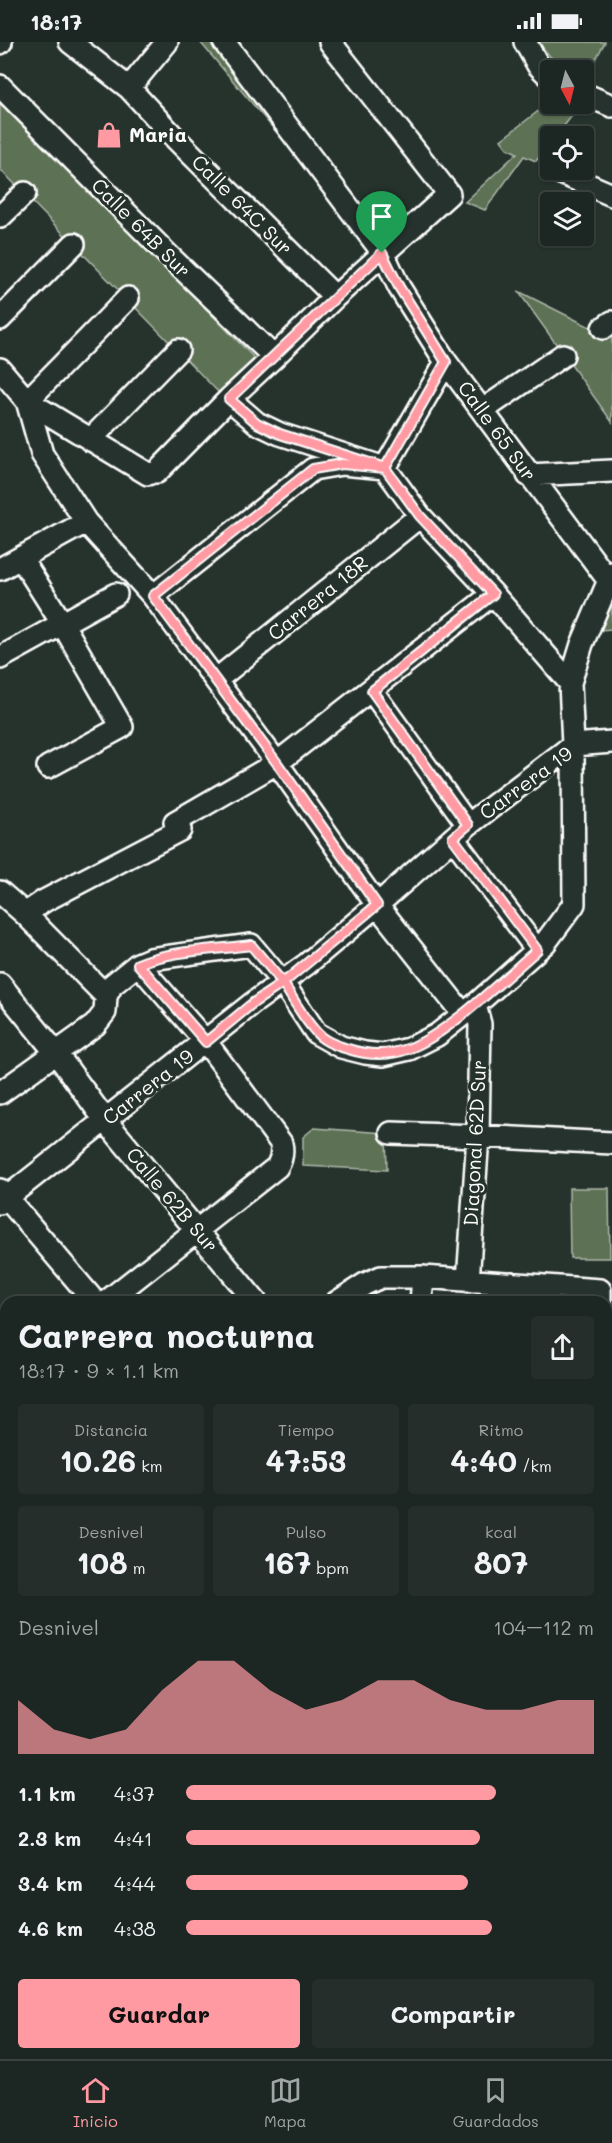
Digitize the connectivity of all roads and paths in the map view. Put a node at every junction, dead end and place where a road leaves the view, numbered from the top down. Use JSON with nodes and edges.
{"nodes":[{"id":1,"x":70,"y":42,"type":"edge"},
{"id":2,"x":167,"y":42,"type":"edge"},
{"id":3,"x":224,"y":42,"type":"edge"},
{"id":4,"x":330,"y":42,"type":"edge"},
{"id":5,"x":525,"y":42,"type":"edge"},
{"id":6,"x":540,"y":67,"type":"edge"},
{"id":7,"x":0,"y":86,"type":"edge"},
{"id":8,"x":129,"y":88,"type":"junction"},
{"id":9,"x":594,"y":98,"type":"edge"},
{"id":10,"x":612,"y":106,"type":"edge"},
{"id":11,"x":578,"y":180,"type":"edge"},
{"id":12,"x":25,"y":193,"type":"dead end"},
{"id":13,"x":612,"y":195,"type":"edge"},
{"id":14,"x":0,"y":217,"type":"edge"},
{"id":15,"x":74,"y":244,"type":"dead end"},
{"id":16,"x":382,"y":253,"type":"junction"},
{"id":17,"x":335,"y":297,"type":"junction"},
{"id":18,"x":128,"y":298,"type":"dead end"},
{"id":19,"x":0,"y":319,"type":"edge"},
{"id":20,"x":178,"y":350,"type":"dead end"},
{"id":21,"x":279,"y":353,"type":"junction"},
{"id":22,"x":563,"y":355,"type":"dead end"},
{"id":23,"x":446,"y":362,"type":"junction"},
{"id":24,"x":0,"y":369,"type":"edge"},
{"id":25,"x":229,"y":399,"type":"junction"},
{"id":26,"x":27,"y":401,"type":"junction"},
{"id":27,"x":483,"y":410,"type":"junction"},
{"id":28,"x":90,"y":440,"type":"junction"},
{"id":29,"x":385,"y":468,"type":"junction"},
{"id":30,"x":612,"y":471,"type":"edge"},
{"id":31,"x":528,"y":475,"type":"junction"},
{"id":32,"x":420,"y":516,"type":"junction"},
{"id":33,"x":86,"y":522,"type":"junction"},
{"id":34,"x":21,"y":558,"type":"junction"},
{"id":35,"x":0,"y":569,"type":"edge"},
{"id":36,"x":610,"y":577,"type":"edge"},
{"id":37,"x":116,"y":594,"type":"dead end"},
{"id":38,"x":493,"y":594,"type":"junction"},
{"id":39,"x":153,"y":596,"type":"junction"},
{"id":40,"x":63,"y":623,"type":"junction"},
{"id":41,"x":0,"y":658,"type":"edge"},
{"id":42,"x":216,"y":680,"type":"junction"},
{"id":43,"x":570,"y":683,"type":"junction"},
{"id":44,"x":372,"y":691,"type":"junction"},
{"id":45,"x":612,"y":742,"type":"edge"},
{"id":46,"x":573,"y":745,"type":"junction"},
{"id":47,"x":277,"y":763,"type":"junction"},
{"id":48,"x":48,"y":767,"type":"dead end"},
{"id":49,"x":460,"y":832,"type":"junction"},
{"id":50,"x":2,"y":898,"type":"edge"},
{"id":51,"x":377,"y":905,"type":"junction"},
{"id":52,"x":25,"y":914,"type":"junction"},
{"id":53,"x":537,"y":950,"type":"junction"},
{"id":54,"x":138,"y":964,"type":"junction"},
{"id":55,"x":283,"y":983,"type":"junction"},
{"id":56,"x":0,"y":984,"type":"edge"},
{"id":57,"x":106,"y":996,"type":"junction"},
{"id":58,"x":469,"y":1010,"type":"junction"},
{"id":59,"x":206,"y":1042,"type":"junction"},
{"id":60,"x":56,"y":1053,"type":"junction"},
{"id":61,"x":0,"y":1093,"type":"edge"},
{"id":62,"x":105,"y":1120,"type":"junction"},
{"id":63,"x":392,"y":1133,"type":"dead end"},
{"id":64,"x":478,"y":1136,"type":"junction"},
{"id":65,"x":612,"y":1143,"type":"edge"},
{"id":66,"x":2,"y":1197,"type":"edge"},
{"id":67,"x":198,"y":1230,"type":"junction"},
{"id":68,"x":423,"y":1276,"type":"junction"},
{"id":69,"x":468,"y":1281,"type":"junction"},
{"id":70,"x":511,"y":1293,"type":"edge"},
{"id":71,"x":90,"y":1296,"type":"edge"},
{"id":72,"x":114,"y":1296,"type":"edge"},
{"id":73,"x":251,"y":1296,"type":"edge"},
{"id":74,"x":347,"y":1296,"type":"edge"},
{"id":75,"x":421,"y":1296,"type":"edge"},
{"id":76,"x":600,"y":1296,"type":"edge"}],
"edges":[{"from":1,"to":8,"type":"street","name":"Calle 64C Sur"},
{"from":2,"to":8,"type":"street"},
{"from":3,"to":16,"type":"street","name":"Calle 65 Sur"},
{"from":4,"to":16,"type":"street"},
{"from":5,"to":6,"type":"street"},
{"from":7,"to":21,"type":"street","name":"Calle 64B Sur"},
{"from":8,"to":17,"type":"street","name":"Calle 64C Sur"},
{"from":9,"to":10,"type":"street"},
{"from":11,"to":13,"type":"street"},
{"from":12,"to":14,"type":"street"},
{"from":15,"to":19,"type":"street"},
{"from":16,"to":17,"type":"street"},
{"from":16,"to":23,"type":"street","name":"Calle 65 Sur"},
{"from":17,"to":21,"type":"street"},
{"from":18,"to":26,"type":"street"},
{"from":20,"to":28,"type":"street"},
{"from":21,"to":25,"type":"street"},
{"from":22,"to":27,"type":"street"},
{"from":23,"to":27,"type":"street","name":"Calle 65 Sur"},
{"from":23,"to":29,"type":"street"},
{"from":24,"to":26,"type":"street"},
{"from":25,"to":28,"type":"street"},
{"from":25,"to":29,"type":"street"},
{"from":26,"to":28,"type":"street"},
{"from":26,"to":33,"type":"street"},
{"from":27,"to":31,"type":"street","name":"Calle 65 Sur"},
{"from":29,"to":32,"type":"street"},
{"from":29,"to":39,"type":"street"},
{"from":30,"to":31,"type":"street"},
{"from":31,"to":36,"type":"street","name":"Calle 65 Sur"},
{"from":32,"to":38,"type":"street"},
{"from":32,"to":42,"type":"street","name":"Carrera 18R"},
{"from":33,"to":34,"type":"street"},
{"from":33,"to":39,"type":"street"},
{"from":34,"to":35,"type":"street"},
{"from":34,"to":40,"type":"street"},
{"from":36,"to":43,"type":"street"},
{"from":37,"to":40,"type":"street"},
{"from":38,"to":43,"type":"street"},
{"from":38,"to":44,"type":"street"},
{"from":39,"to":42,"type":"street"},
{"from":40,"to":41,"type":"street"},
{"from":40,"to":48,"type":"street"},
{"from":42,"to":47,"type":"street"},
{"from":43,"to":46,"type":"street"},
{"from":44,"to":47,"type":"street"},
{"from":44,"to":49,"type":"street"},
{"from":45,"to":46,"type":"street","name":"Carrera 19"},
{"from":46,"to":49,"type":"street","name":"Carrera 19"},
{"from":46,"to":53,"type":"street"},
{"from":47,"to":51,"type":"street"},
{"from":47,"to":52,"type":"street"},
{"from":49,"to":51,"type":"street","name":"Carrera 19"},
{"from":49,"to":53,"type":"street"},
{"from":50,"to":52,"type":"street"},
{"from":51,"to":55,"type":"street","name":"Carrera 19"},
{"from":51,"to":58,"type":"street"},
{"from":52,"to":57,"type":"street"},
{"from":53,"to":58,"type":"street"},
{"from":54,"to":55,"type":"street"},
{"from":54,"to":57,"type":"street"},
{"from":54,"to":59,"type":"street"},
{"from":55,"to":58,"type":"street"},
{"from":55,"to":59,"type":"street","name":"Carrera 19"},
{"from":56,"to":60,"type":"street","name":"Calle 62B Sur"},
{"from":57,"to":60,"type":"street"},
{"from":58,"to":64,"type":"street","name":"Diagonal 62D Sur"},
{"from":59,"to":62,"type":"street","name":"Carrera 19"},
{"from":59,"to":67,"type":"street"},
{"from":60,"to":61,"type":"street"},
{"from":60,"to":62,"type":"street","name":"Calle 62B Sur"},
{"from":62,"to":66,"type":"street","name":"Carrera 19"},
{"from":62,"to":67,"type":"street","name":"Calle 62B Sur"},
{"from":63,"to":64,"type":"street"},
{"from":64,"to":65,"type":"street"},
{"from":64,"to":69,"type":"street","name":"Diagonal 62D Sur"},
{"from":66,"to":71,"type":"street"},
{"from":67,"to":72,"type":"street"},
{"from":67,"to":73,"type":"street","name":"Calle 62B Sur"},
{"from":68,"to":69,"type":"street"},
{"from":68,"to":74,"type":"street"},
{"from":68,"to":75,"type":"street"},
{"from":69,"to":70,"type":"street"},
{"from":70,"to":76,"type":"street"}]}
